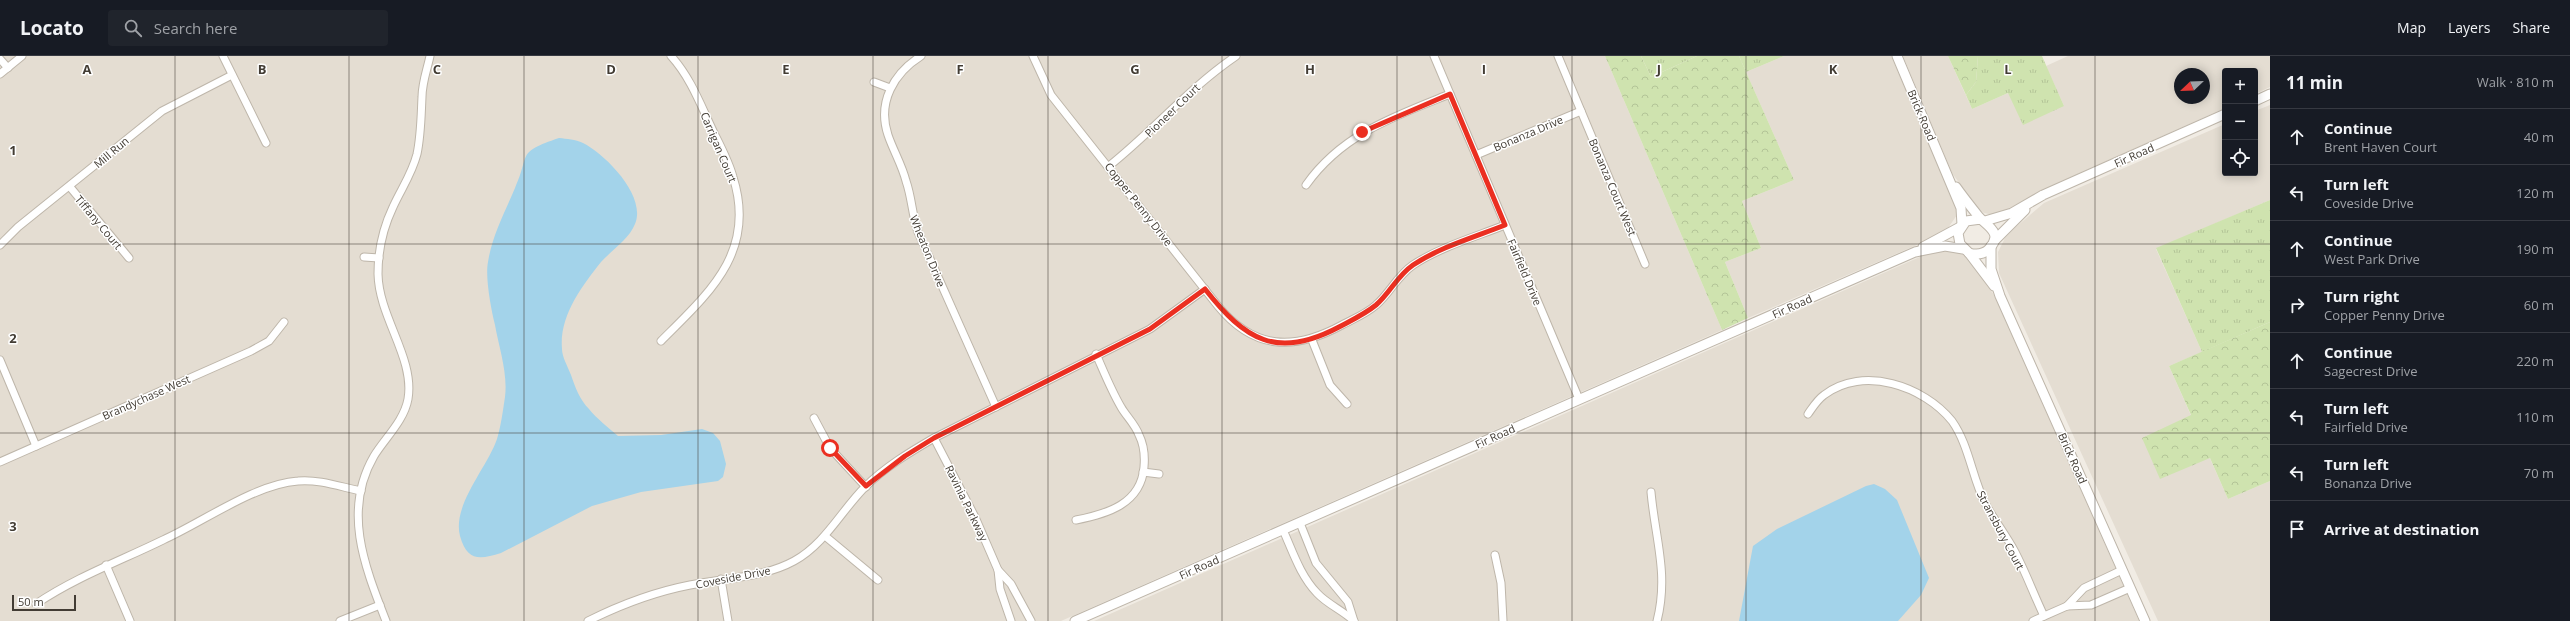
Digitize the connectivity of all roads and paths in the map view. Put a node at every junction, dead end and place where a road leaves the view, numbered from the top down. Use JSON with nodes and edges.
{"nodes":[{"id":1,"x":22,"y":56,"type":"edge"},
{"id":2,"x":224,"y":56,"type":"edge"},
{"id":3,"x":430,"y":56,"type":"edge"},
{"id":4,"x":671,"y":56,"type":"edge"},
{"id":5,"x":920,"y":56,"type":"edge"},
{"id":6,"x":1033,"y":56,"type":"edge"},
{"id":7,"x":1236,"y":56,"type":"edge"},
{"id":8,"x":1434,"y":56,"type":"edge"},
{"id":9,"x":1558,"y":56,"type":"edge"},
{"id":10,"x":1897,"y":56,"type":"edge"},
{"id":11,"x":0,"y":58,"type":"edge"},
{"id":12,"x":8,"y":68,"type":"junction"},
{"id":13,"x":0,"y":74,"type":"edge"},
{"id":14,"x":232,"y":75,"type":"junction"},
{"id":15,"x":874,"y":82,"type":"dead end"},
{"id":16,"x":890,"y":88,"type":"junction"},
{"id":17,"x":1450,"y":94,"type":"junction"},
{"id":18,"x":2270,"y":94,"type":"edge"},
{"id":19,"x":2258,"y":100,"type":"edge"},
{"id":20,"x":1581,"y":111,"type":"junction"},
{"id":21,"x":2222,"y":115,"type":"edge"},
{"id":22,"x":266,"y":143,"type":"dead end"},
{"id":23,"x":1476,"y":155,"type":"junction"},
{"id":24,"x":1109,"y":166,"type":"junction"},
{"id":25,"x":1947,"y":175,"type":"junction"},
{"id":26,"x":1306,"y":184,"type":"dead end"},
{"id":27,"x":70,"y":186,"type":"junction"},
{"id":28,"x":2043,"y":195,"type":"junction"},
{"id":29,"x":1983,"y":220,"type":"junction"},
{"id":30,"x":1505,"y":225,"type":"junction"},
{"id":31,"x":1961,"y":226,"type":"junction"},
{"id":32,"x":1993,"y":244,"type":"junction"},
{"id":33,"x":0,"y":245,"type":"edge"},
{"id":34,"x":1966,"y":251,"type":"junction"},
{"id":35,"x":1916,"y":252,"type":"junction"},
{"id":36,"x":364,"y":257,"type":"dead end"},
{"id":37,"x":129,"y":258,"type":"dead end"},
{"id":38,"x":379,"y":258,"type":"junction"},
{"id":39,"x":1645,"y":264,"type":"dead end"},
{"id":40,"x":1205,"y":289,"type":"junction"},
{"id":41,"x":2000,"y":296,"type":"junction"},
{"id":42,"x":284,"y":322,"type":"dead end"},
{"id":43,"x":1312,"y":340,"type":"junction"},
{"id":44,"x":661,"y":341,"type":"dead end"},
{"id":45,"x":1096,"y":354,"type":"junction"},
{"id":46,"x":0,"y":360,"type":"edge"},
{"id":47,"x":1579,"y":398,"type":"junction"},
{"id":48,"x":1347,"y":404,"type":"dead end"},
{"id":49,"x":996,"y":407,"type":"junction"},
{"id":50,"x":1808,"y":414,"type":"dead end"},
{"id":51,"x":814,"y":418,"type":"dead end"},
{"id":52,"x":934,"y":438,"type":"junction"},
{"id":53,"x":36,"y":446,"type":"junction"},
{"id":54,"x":0,"y":462,"type":"edge"},
{"id":55,"x":1143,"y":472,"type":"junction"},
{"id":56,"x":1159,"y":474,"type":"dead end"},
{"id":57,"x":866,"y":486,"type":"junction"},
{"id":58,"x":361,"y":491,"type":"junction"},
{"id":59,"x":1651,"y":492,"type":"dead end"},
{"id":60,"x":1076,"y":520,"type":"dead end"},
{"id":61,"x":1300,"y":524,"type":"junction"},
{"id":62,"x":1283,"y":530,"type":"junction"},
{"id":63,"x":825,"y":536,"type":"junction"},
{"id":64,"x":1495,"y":556,"type":"dead end"},
{"id":65,"x":106,"y":565,"type":"junction"},
{"id":66,"x":998,"y":570,"type":"junction"},
{"id":67,"x":2122,"y":570,"type":"junction"},
{"id":68,"x":721,"y":579,"type":"junction"},
{"id":69,"x":878,"y":580,"type":"dead end"},
{"id":70,"x":2130,"y":588,"type":"junction"},
{"id":71,"x":36,"y":604,"type":"dead end"},
{"id":72,"x":380,"y":605,"type":"junction"},
{"id":73,"x":2067,"y":606,"type":"junction"},
{"id":74,"x":2044,"y":616,"type":"junction"},
{"id":75,"x":130,"y":621,"type":"edge"},
{"id":76,"x":340,"y":621,"type":"edge"},
{"id":77,"x":386,"y":621,"type":"edge"},
{"id":78,"x":588,"y":621,"type":"edge"},
{"id":79,"x":728,"y":621,"type":"edge"},
{"id":80,"x":1011,"y":621,"type":"edge"},
{"id":81,"x":1031,"y":621,"type":"edge"},
{"id":82,"x":1075,"y":621,"type":"edge"},
{"id":83,"x":1354,"y":621,"type":"edge"},
{"id":84,"x":1502,"y":621,"type":"edge"},
{"id":85,"x":1657,"y":621,"type":"edge"},
{"id":86,"x":2033,"y":621,"type":"edge"},
{"id":87,"x":2145,"y":621,"type":"edge"}],
"edges":[{"from":1,"to":12,"type":"street"},
{"from":2,"to":14,"type":"street"},
{"from":3,"to":38,"type":"street"},
{"from":4,"to":44,"type":"street","name":"Carrigan Court"},
{"from":5,"to":16,"type":"street"},
{"from":6,"to":24,"type":"street","name":"Copper Penny Drive"},
{"from":7,"to":24,"type":"street","name":"Pioneer Court"},
{"from":8,"to":17,"type":"street","name":"Fairfield Drive"},
{"from":9,"to":20,"type":"street","name":"Bonanza Court West"},
{"from":10,"to":25,"type":"street","name":"Brick Road"},
{"from":11,"to":12,"type":"street"},
{"from":12,"to":13,"type":"street"},
{"from":14,"to":22,"type":"street"},
{"from":14,"to":27,"type":"street","name":"Mill Run"},
{"from":15,"to":16,"type":"street"},
{"from":16,"to":49,"type":"street","name":"Wheaton Drive"},
{"from":17,"to":23,"type":"street","name":"Fairfield Drive"},
{"from":17,"to":26,"type":"street"},
{"from":18,"to":19,"type":"street"},
{"from":20,"to":23,"type":"street","name":"Bonanza Drive"},
{"from":20,"to":39,"type":"street","name":"Bonanza Court West"},
{"from":21,"to":28,"type":"street","name":"Fir Road"},
{"from":23,"to":30,"type":"street","name":"Fairfield Drive"},
{"from":24,"to":40,"type":"street","name":"Copper Penny Drive"},
{"from":25,"to":29,"type":"street","name":"Brick Road"},
{"from":25,"to":31,"type":"street","name":"Brick Road"},
{"from":27,"to":33,"type":"street","name":"Mill Run"},
{"from":27,"to":37,"type":"street","name":"Tiffany Court"},
{"from":28,"to":29,"type":"street","name":"Fir Road"},
{"from":28,"to":32,"type":"street","name":"Fir Road"},
{"from":29,"to":31,"type":"street"},
{"from":29,"to":32,"type":"street"},
{"from":30,"to":43,"type":"street"},
{"from":30,"to":47,"type":"street","name":"Fairfield Drive"},
{"from":31,"to":34,"type":"street"},
{"from":31,"to":35,"type":"street","name":"Fir Road"},
{"from":32,"to":34,"type":"street"},
{"from":32,"to":41,"type":"street","name":"Brick Road"},
{"from":34,"to":35,"type":"street","name":"Fir Road"},
{"from":34,"to":41,"type":"street","name":"Brick Road"},
{"from":35,"to":47,"type":"street","name":"Fir Road"},
{"from":36,"to":38,"type":"street"},
{"from":38,"to":58,"type":"street"},
{"from":40,"to":43,"type":"street","name":"Copper Penny Drive"},
{"from":40,"to":45,"type":"street","name":"Coveside Drive"},
{"from":41,"to":67,"type":"street","name":"Brick Road"},
{"from":42,"to":53,"type":"street","name":"Brandychase West"},
{"from":43,"to":48,"type":"street"},
{"from":45,"to":49,"type":"street","name":"Coveside Drive"},
{"from":45,"to":55,"type":"street"},
{"from":46,"to":53,"type":"street"},
{"from":47,"to":61,"type":"street","name":"Fir Road"},
{"from":49,"to":52,"type":"street","name":"Coveside Drive"},
{"from":50,"to":74,"type":"street","name":"Stransbury Court"},
{"from":51,"to":57,"type":"street"},
{"from":52,"to":57,"type":"street","name":"Coveside Drive"},
{"from":52,"to":66,"type":"street","name":"Ravinia Parkway"},
{"from":53,"to":54,"type":"street","name":"Brandychase West"},
{"from":55,"to":56,"type":"street"},
{"from":55,"to":60,"type":"street"},
{"from":57,"to":63,"type":"street","name":"Coveside Drive"},
{"from":58,"to":65,"type":"street"},
{"from":58,"to":72,"type":"street"},
{"from":59,"to":85,"type":"street"},
{"from":61,"to":62,"type":"street","name":"Fir Road"},
{"from":61,"to":83,"type":"street"},
{"from":62,"to":82,"type":"street","name":"Fir Road"},
{"from":62,"to":83,"type":"street"},
{"from":63,"to":68,"type":"street","name":"Coveside Drive"},
{"from":63,"to":69,"type":"street"},
{"from":64,"to":84,"type":"street"},
{"from":65,"to":71,"type":"street"},
{"from":65,"to":75,"type":"street"},
{"from":66,"to":80,"type":"street"},
{"from":66,"to":81,"type":"street"},
{"from":67,"to":70,"type":"street","name":"Brick Road"},
{"from":67,"to":73,"type":"street"},
{"from":68,"to":78,"type":"street","name":"Coveside Drive"},
{"from":68,"to":79,"type":"street"},
{"from":70,"to":73,"type":"street"},
{"from":70,"to":87,"type":"street","name":"Brick Road"},
{"from":72,"to":76,"type":"street"},
{"from":72,"to":77,"type":"street"},
{"from":73,"to":74,"type":"street"},
{"from":74,"to":86,"type":"street"}]}
